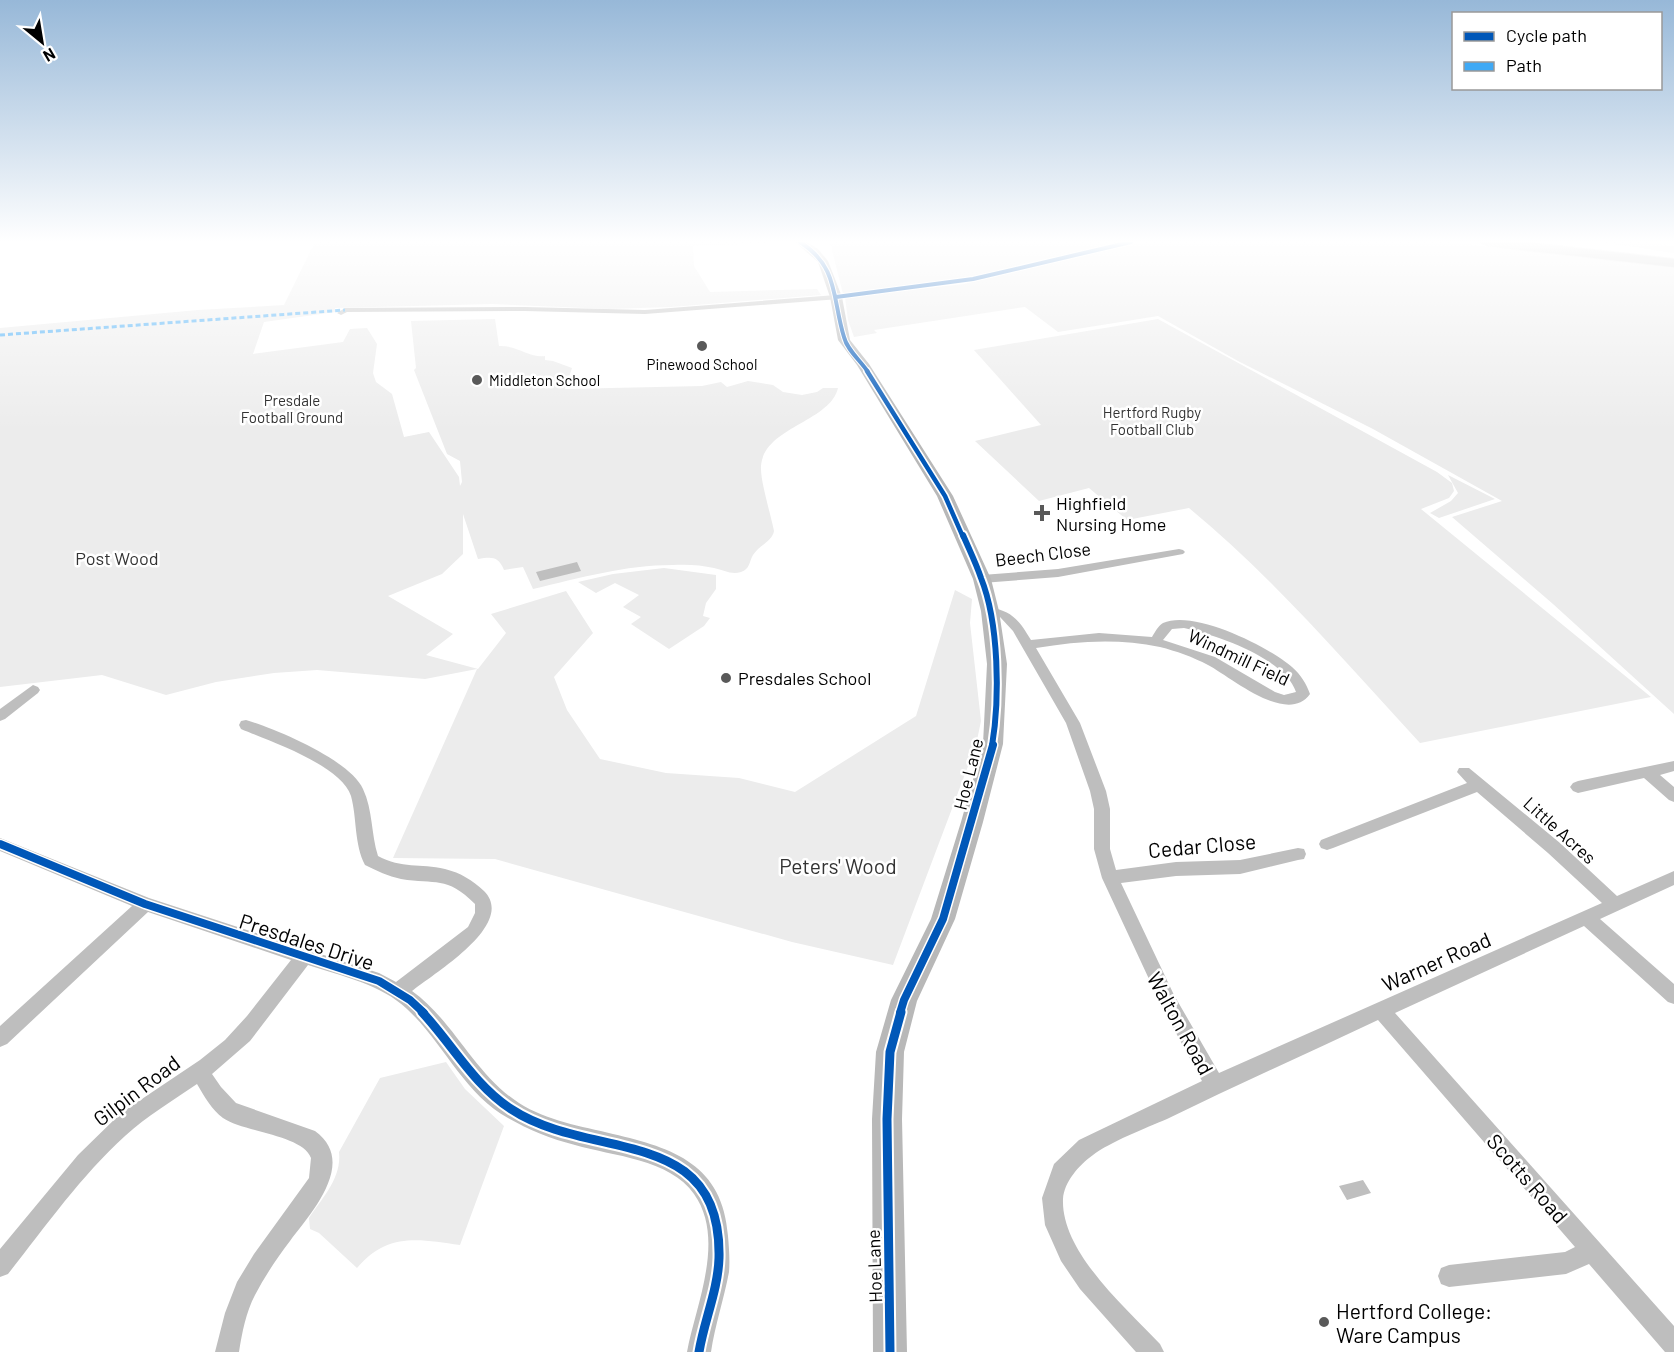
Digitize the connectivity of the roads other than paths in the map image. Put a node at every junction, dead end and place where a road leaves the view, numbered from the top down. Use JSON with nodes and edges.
{"nodes":[{"id":1,"x":733,"y":305,"type":"edge"},
{"id":2,"x":838,"y":305,"type":"edge"},
{"id":3,"x":341,"y":313,"type":"dead end"},
{"id":4,"x":1179,"y":552,"type":"dead end"},
{"id":5,"x":982,"y":579,"type":"junction"},
{"id":6,"x":990,"y":611,"type":"junction"},
{"id":7,"x":1156,"y":641,"type":"junction"},
{"id":8,"x":1029,"y":645,"type":"junction"},
{"id":9,"x":33,"y":690,"type":"dead end"},
{"id":10,"x":0,"y":716,"type":"edge"},
{"id":11,"x":246,"y":725,"type":"dead end"},
{"id":12,"x":1674,"y":766,"type":"edge"},
{"id":13,"x":1464,"y":772,"type":"dead end"},
{"id":14,"x":1647,"y":772,"type":"junction"},
{"id":15,"x":1478,"y":784,"type":"junction"},
{"id":16,"x":1578,"y":788,"type":"dead end"},
{"id":17,"x":1674,"y":796,"type":"edge"},
{"id":18,"x":0,"y":844,"type":"edge"},
{"id":19,"x":1327,"y":844,"type":"dead end"},
{"id":20,"x":1298,"y":854,"type":"dead end"},
{"id":21,"x":1110,"y":878,"type":"junction"},
{"id":22,"x":1674,"y":878,"type":"edge"},
{"id":23,"x":145,"y":904,"type":"junction"},
{"id":24,"x":1615,"y":905,"type":"junction"},
{"id":25,"x":1587,"y":918,"type":"junction"},
{"id":26,"x":305,"y":956,"type":"junction"},
{"id":27,"x":397,"y":992,"type":"junction"},
{"id":28,"x":1674,"y":996,"type":"edge"},
{"id":29,"x":1382,"y":1010,"type":"junction"},
{"id":30,"x":0,"y":1038,"type":"edge"},
{"id":31,"x":200,"y":1072,"type":"junction"},
{"id":32,"x":1215,"y":1085,"type":"junction"},
{"id":33,"x":1592,"y":1251,"type":"junction"},
{"id":34,"x":0,"y":1266,"type":"edge"},
{"id":35,"x":1449,"y":1276,"type":"dead end"},
{"id":36,"x":1674,"y":1344,"type":"edge"},
{"id":37,"x":227,"y":1352,"type":"edge"},
{"id":38,"x":699,"y":1352,"type":"edge"},
{"id":39,"x":890,"y":1352,"type":"edge"},
{"id":40,"x":1152,"y":1352,"type":"edge"}],
"edges":[{"from":1,"to":3,"type":"street"},
{"from":2,"to":5,"type":"street","name":"Hoe Lane"},
{"from":4,"to":5,"type":"street","name":"Beech Close"},
{"from":5,"to":6,"type":"street","name":"Hoe Lane"},
{"from":6,"to":8,"type":"street","name":"Walton Road"},
{"from":6,"to":39,"type":"street","name":"Hoe Lane"},
{"from":7,"to":7,"type":"street","name":"Windmill Field"},
{"from":7,"to":8,"type":"street","name":"Windmill Field"},
{"from":8,"to":21,"type":"street","name":"Walton Road"},
{"from":9,"to":10,"type":"street"},
{"from":11,"to":27,"type":"street"},
{"from":12,"to":14,"type":"street"},
{"from":13,"to":15,"type":"street","name":"Little Acres"},
{"from":14,"to":16,"type":"street"},
{"from":14,"to":17,"type":"street"},
{"from":15,"to":19,"type":"street"},
{"from":15,"to":24,"type":"street","name":"Little Acres"},
{"from":18,"to":23,"type":"street","name":"Presdales Drive"},
{"from":20,"to":21,"type":"street","name":"Cedar Close"},
{"from":21,"to":32,"type":"street","name":"Walton Road"},
{"from":22,"to":24,"type":"street","name":"Warner Road"},
{"from":23,"to":26,"type":"street","name":"Presdales Drive"},
{"from":23,"to":30,"type":"street"},
{"from":24,"to":25,"type":"street","name":"Warner Road"},
{"from":25,"to":28,"type":"street"},
{"from":25,"to":29,"type":"street","name":"Warner Road"},
{"from":26,"to":27,"type":"street","name":"Presdales Drive"},
{"from":26,"to":31,"type":"street","name":"Gilpin Road"},
{"from":27,"to":38,"type":"street","name":"Presdales Drive"},
{"from":29,"to":32,"type":"street","name":"Warner Road"},
{"from":29,"to":33,"type":"street","name":"Scotts Road"},
{"from":31,"to":34,"type":"street","name":"Gilpin Road"},
{"from":31,"to":37,"type":"street"},
{"from":32,"to":40,"type":"street","name":"Walton Road"},
{"from":33,"to":35,"type":"street"},
{"from":33,"to":36,"type":"street","name":"Scotts Road"}]}
